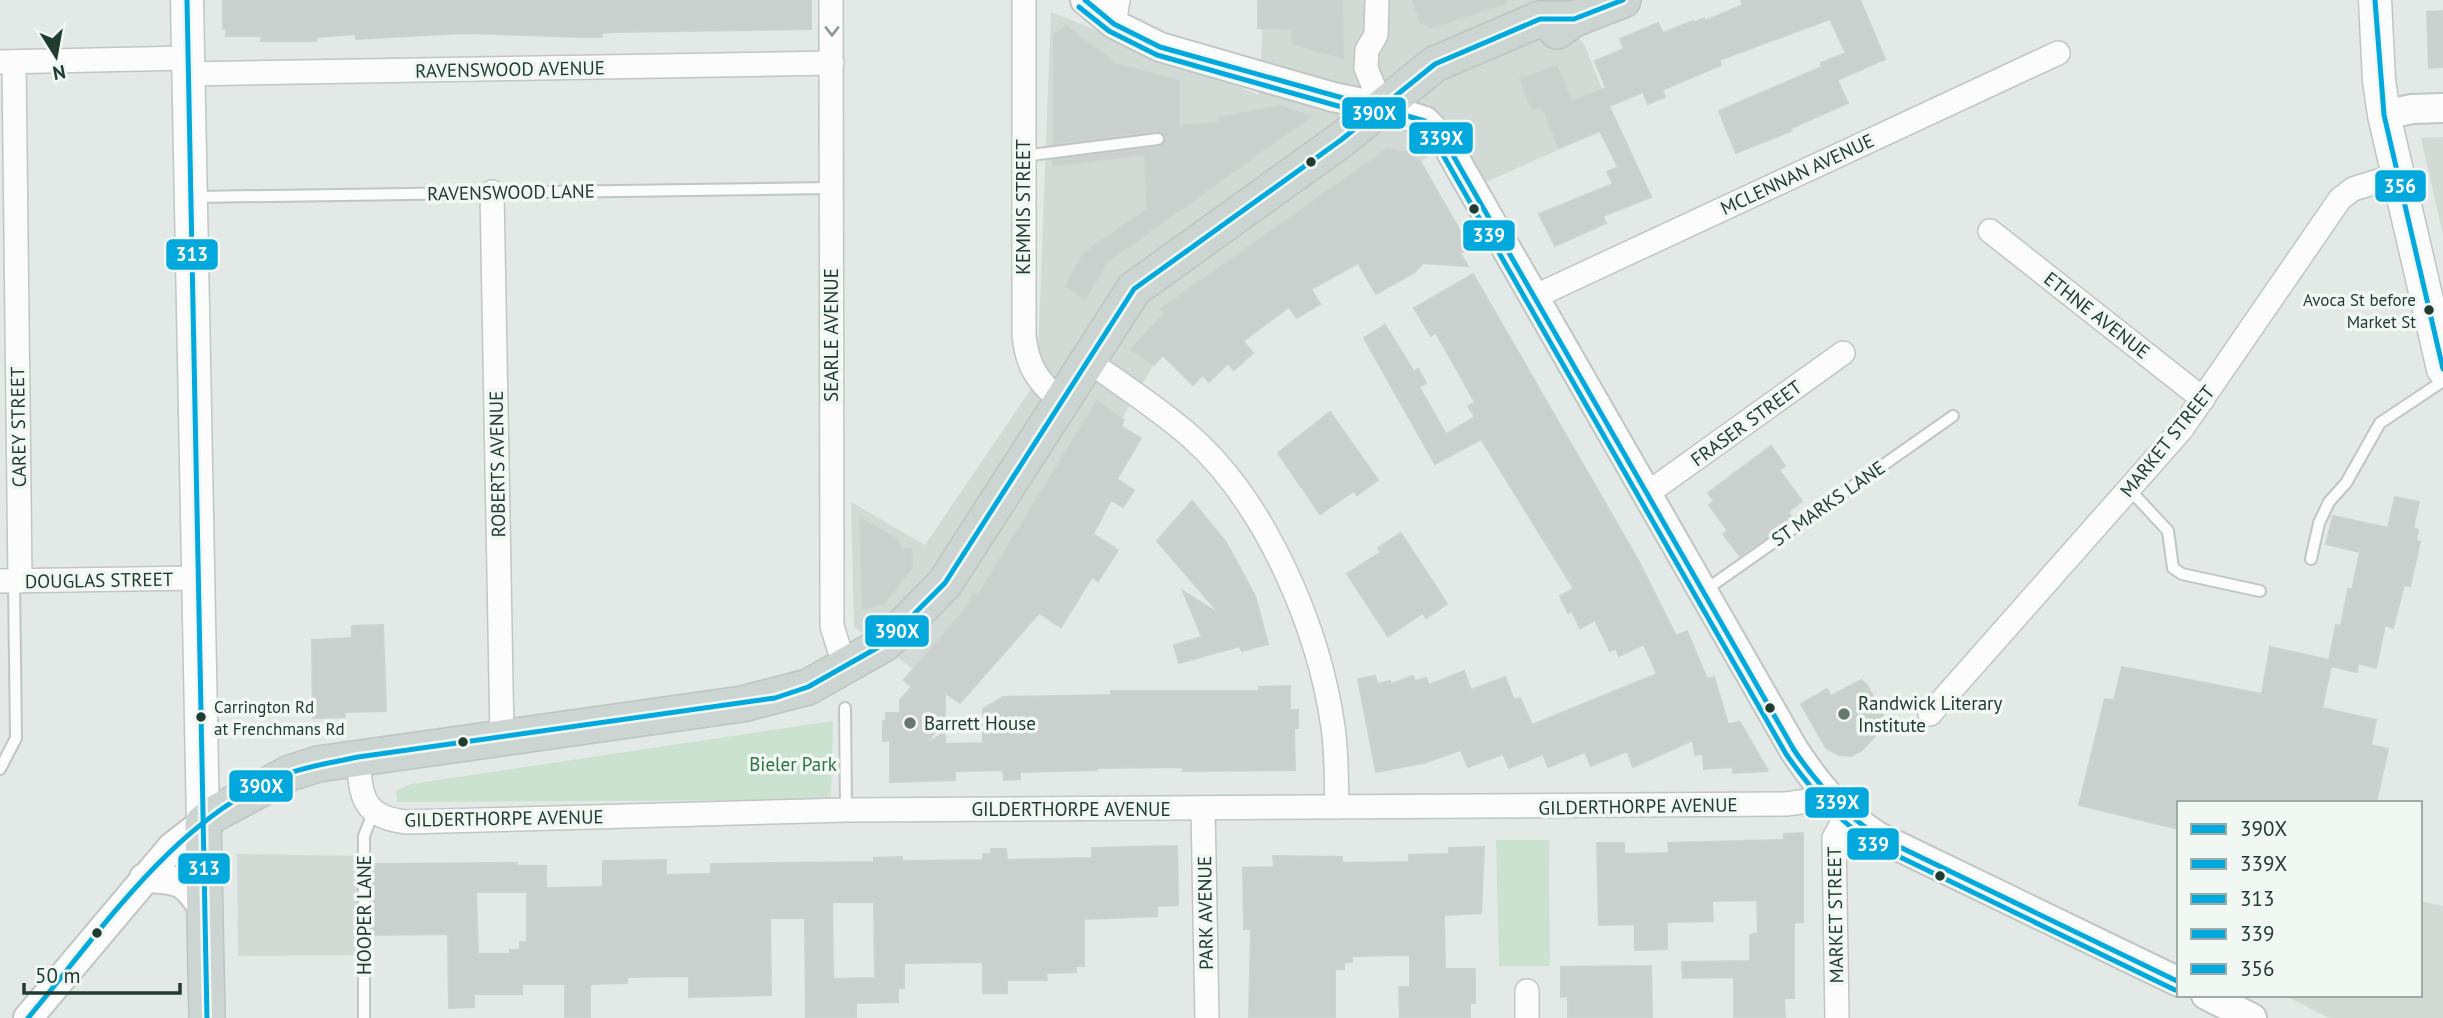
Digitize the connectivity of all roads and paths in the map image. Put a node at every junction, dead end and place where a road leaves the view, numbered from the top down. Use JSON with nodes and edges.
{"nodes":[{"id":1,"x":187,"y":0,"type":"edge"},
{"id":2,"x":831,"y":0,"type":"edge"},
{"id":3,"x":1024,"y":0,"type":"edge"},
{"id":4,"x":1085,"y":0,"type":"edge"},
{"id":5,"x":1377,"y":0,"type":"edge"},
{"id":6,"x":1623,"y":0,"type":"edge"},
{"id":7,"x":2375,"y":0,"type":"edge"},
{"id":8,"x":1116,"y":12,"type":"edge"},
{"id":9,"x":2058,"y":53,"type":"dead end"},
{"id":10,"x":7,"y":62,"type":"edge"},
{"id":11,"x":832,"y":63,"type":"junction"},
{"id":12,"x":188,"y":66,"type":"junction"},
{"id":13,"x":1382,"y":107,"type":"junction"},
{"id":14,"x":2443,"y":108,"type":"edge"},
{"id":15,"x":2384,"y":115,"type":"junction"},
{"id":16,"x":1158,"y":139,"type":"dead end"},
{"id":17,"x":1023,"y":156,"type":"junction"},
{"id":18,"x":2398,"y":175,"type":"junction"},
{"id":19,"x":831,"y":188,"type":"junction"},
{"id":20,"x":492,"y":192,"type":"junction"},
{"id":21,"x":190,"y":197,"type":"junction"},
{"id":22,"x":1990,"y":231,"type":"dead end"},
{"id":23,"x":1536,"y":296,"type":"junction"},
{"id":24,"x":1843,"y":354,"type":"dead end"},
{"id":25,"x":1087,"y":360,"type":"junction"},
{"id":26,"x":2443,"y":369,"type":"edge"},
{"id":27,"x":2443,"y":381,"type":"edge"},
{"id":28,"x":2203,"y":399,"type":"junction"},
{"id":29,"x":1061,"y":402,"type":"junction"},
{"id":30,"x":1953,"y":416,"type":"dead end"},
{"id":31,"x":2129,"y":489,"type":"junction"},
{"id":32,"x":1648,"y":493,"type":"junction"},
{"id":33,"x":2311,"y":559,"type":"dead end"},
{"id":34,"x":197,"y":578,"type":"junction"},
{"id":35,"x":11,"y":581,"type":"edge"},
{"id":36,"x":1704,"y":591,"type":"junction"},
{"id":37,"x":2260,"y":591,"type":"dead end"},
{"id":38,"x":845,"y":668,"type":"junction"},
{"id":39,"x":845,"y":708,"type":"dead end"},
{"id":40,"x":1930,"y":714,"type":"dead end"},
{"id":41,"x":502,"y":737,"type":"junction"},
{"id":42,"x":358,"y":757,"type":"junction"},
{"id":43,"x":1,"y":767,"type":"edge"},
{"id":44,"x":1337,"y":807,"type":"junction"},
{"id":45,"x":1838,"y":807,"type":"junction"},
{"id":46,"x":1203,"y":808,"type":"junction"},
{"id":47,"x":846,"y":810,"type":"junction"},
{"id":48,"x":373,"y":813,"type":"junction"},
{"id":49,"x":203,"y":822,"type":"junction"},
{"id":50,"x":144,"y":878,"type":"junction"},
{"id":51,"x":205,"y":912,"type":"junction"},
{"id":52,"x":2177,"y":981,"type":"edge"},
{"id":53,"x":1527,"y":990,"type":"dead end"},
{"id":54,"x":2211,"y":1004,"type":"edge"},
{"id":55,"x":28,"y":1018,"type":"edge"},
{"id":56,"x":207,"y":1018,"type":"edge"},
{"id":57,"x":364,"y":1018,"type":"edge"},
{"id":58,"x":1207,"y":1018,"type":"edge"},
{"id":59,"x":1527,"y":1018,"type":"edge"},
{"id":60,"x":1836,"y":1018,"type":"edge"},
{"id":61,"x":2252,"y":1018,"type":"edge"}],
"edges":[{"from":1,"to":12,"type":"main road"},
{"from":2,"to":11,"type":"street","name":"SEARLE AVENUE","one_way":true},
{"from":3,"to":17,"type":"street","name":"KEMMIS STREET"},
{"from":4,"to":8,"type":"street"},
{"from":5,"to":13,"type":"street"},
{"from":6,"to":13,"type":"main road"},
{"from":7,"to":15,"type":"main road"},
{"from":8,"to":13,"type":"street"},
{"from":9,"to":23,"type":"street","name":"MCLENNAN AVENUE"},
{"from":10,"to":12,"type":"street","name":"RAVENSWOOD AVENUE"},
{"from":10,"to":35,"type":"street","name":"CAREY STREET"},
{"from":11,"to":12,"type":"street","name":"RAVENSWOOD AVENUE"},
{"from":11,"to":19,"type":"street","name":"SEARLE AVENUE"},
{"from":12,"to":21,"type":"main road"},
{"from":13,"to":23,"type":"street"},
{"from":13,"to":25,"type":"main road"},
{"from":14,"to":15,"type":"street"},
{"from":15,"to":18,"type":"main road"},
{"from":16,"to":17,"type":"lane"},
{"from":17,"to":29,"type":"street","name":"KEMMIS STREET"},
{"from":18,"to":26,"type":"main road"},
{"from":18,"to":28,"type":"street","name":"MARKET STREET"},
{"from":19,"to":20,"type":"lane","name":"RAVENSWOOD LANE"},
{"from":19,"to":38,"type":"street","name":"SEARLE AVENUE"},
{"from":20,"to":21,"type":"lane","name":"RAVENSWOOD LANE"},
{"from":20,"to":41,"type":"street","name":"ROBERTS AVENUE"},
{"from":21,"to":34,"type":"main road"},
{"from":22,"to":28,"type":"street","name":"ETHNE AVENUE"},
{"from":23,"to":32,"type":"street"},
{"from":24,"to":32,"type":"street","name":"FRASER STREET"},
{"from":25,"to":29,"type":"main road"},
{"from":25,"to":44,"type":"street"},
{"from":27,"to":33,"type":"lane"},
{"from":28,"to":31,"type":"street","name":"MARKET STREET"},
{"from":29,"to":38,"type":"main road"},
{"from":30,"to":36,"type":"lane","name":"ST MARKS LANE"},
{"from":31,"to":37,"type":"lane"},
{"from":31,"to":40,"type":"street","name":"MARKET STREET"},
{"from":32,"to":36,"type":"street"},
{"from":34,"to":35,"type":"street","name":"DOUGLAS STREET"},
{"from":34,"to":49,"type":"main road"},
{"from":35,"to":43,"type":"lane"},
{"from":36,"to":45,"type":"street"},
{"from":38,"to":41,"type":"main road"},
{"from":39,"to":47,"type":"lane"},
{"from":41,"to":42,"type":"main road"},
{"from":42,"to":48,"type":"street"},
{"from":42,"to":49,"type":"main road"},
{"from":44,"to":45,"type":"street","name":"GILDERTHORPE AVENUE"},
{"from":44,"to":46,"type":"street","name":"GILDERTHORPE AVENUE"},
{"from":45,"to":52,"type":"street"},
{"from":45,"to":60,"type":"street","name":"MARKET STREET"},
{"from":46,"to":47,"type":"street","name":"GILDERTHORPE AVENUE"},
{"from":46,"to":58,"type":"street","name":"PARK AVENUE"},
{"from":47,"to":48,"type":"street","name":"GILDERTHORPE AVENUE"},
{"from":48,"to":57,"type":"lane","name":"HOOPER LANE"},
{"from":49,"to":50,"type":"street"},
{"from":49,"to":51,"type":"main road"},
{"from":50,"to":51,"type":"street"},
{"from":50,"to":55,"type":"street"},
{"from":51,"to":56,"type":"main road"},
{"from":53,"to":59,"type":"street"},
{"from":54,"to":61,"type":"street"}]}
